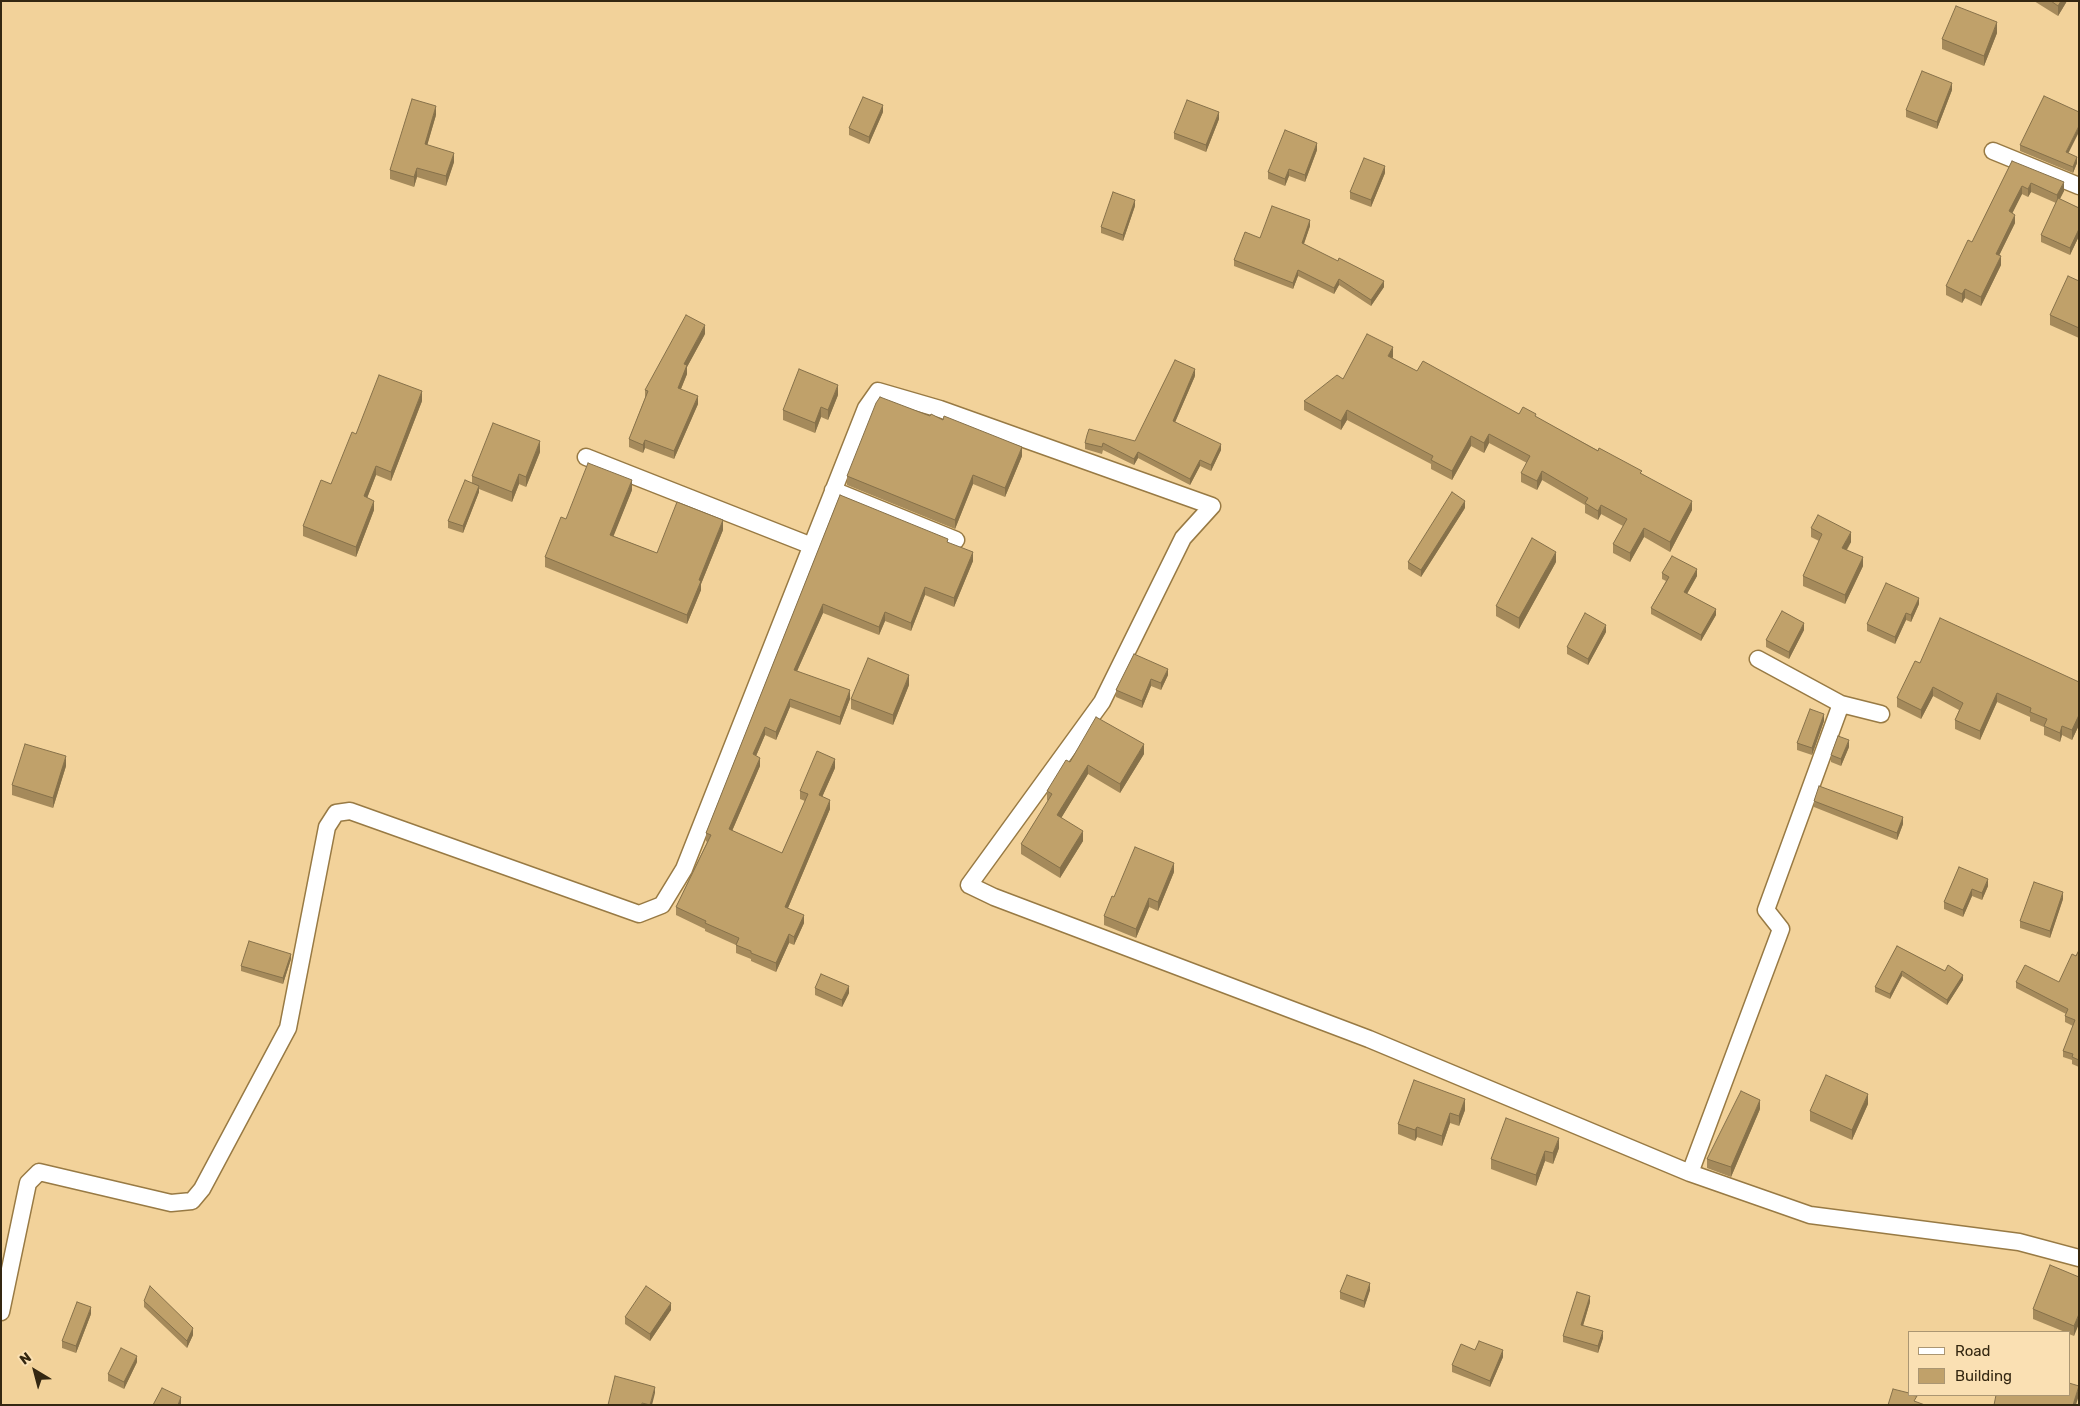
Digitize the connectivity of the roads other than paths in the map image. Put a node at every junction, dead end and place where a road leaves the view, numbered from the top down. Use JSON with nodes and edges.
{"nodes":[{"id":1,"x":1993,"y":151,"type":"dead end"},
{"id":2,"x":2079,"y":186,"type":"edge"},
{"id":3,"x":586,"y":456,"type":"dead end"},
{"id":4,"x":833,"y":490,"type":"junction"},
{"id":5,"x":956,"y":540,"type":"dead end"},
{"id":6,"x":812,"y":546,"type":"junction"},
{"id":7,"x":1758,"y":659,"type":"dead end"},
{"id":8,"x":1841,"y":704,"type":"junction"},
{"id":9,"x":1882,"y":714,"type":"dead end"},
{"id":10,"x":1690,"y":1173,"type":"junction"},
{"id":11,"x":2079,"y":1258,"type":"edge"},
{"id":12,"x":1,"y":1312,"type":"edge"}],
"edges":[{"from":1,"to":2,"type":"street"},
{"from":3,"to":6,"type":"street"},
{"from":4,"to":5,"type":"street"},
{"from":4,"to":6,"type":"street"},
{"from":4,"to":10,"type":"street"},
{"from":6,"to":12,"type":"street"},
{"from":7,"to":8,"type":"street"},
{"from":8,"to":9,"type":"street"},
{"from":8,"to":10,"type":"street"},
{"from":10,"to":11,"type":"street"}]}
